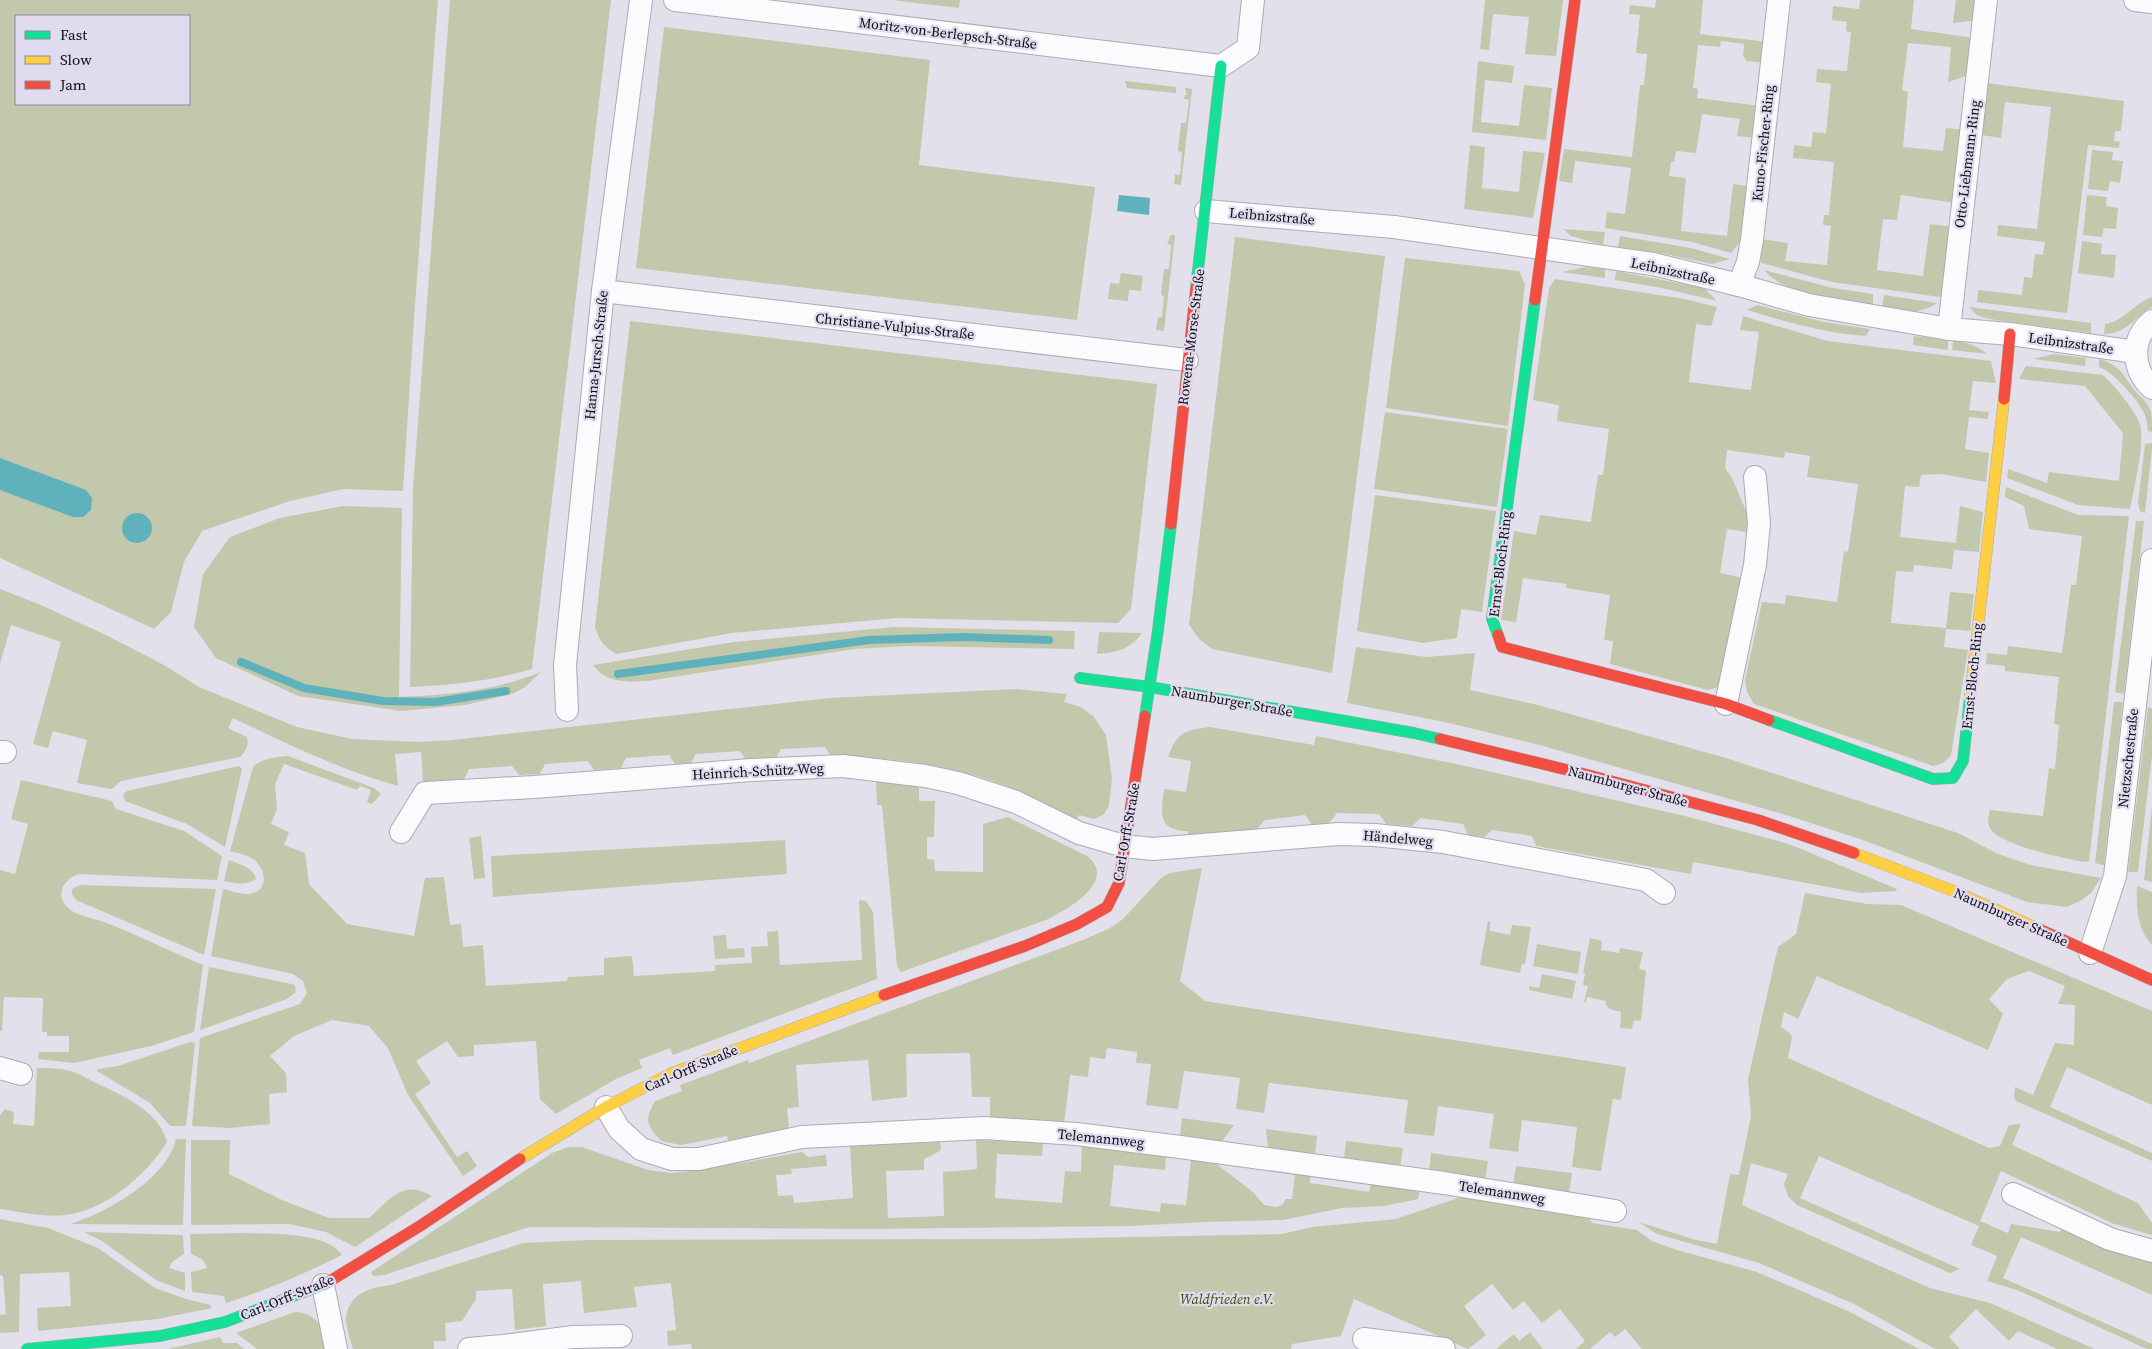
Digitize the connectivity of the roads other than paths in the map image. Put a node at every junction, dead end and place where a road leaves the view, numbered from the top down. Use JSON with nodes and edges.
{"nodes":[{"id":1,"x":641,"y":0,"type":"edge"},
{"id":2,"x":675,"y":0,"type":"edge"},
{"id":3,"x":1253,"y":0,"type":"edge"},
{"id":4,"x":1575,"y":0,"type":"edge"},
{"id":5,"x":1779,"y":0,"type":"edge"},
{"id":6,"x":1986,"y":0,"type":"edge"},
{"id":7,"x":2135,"y":0,"type":"edge"},
{"id":8,"x":2152,"y":2,"type":"edge"},
{"id":9,"x":1221,"y":66,"type":"junction"},
{"id":10,"x":1206,"y":211,"type":"junction"},
{"id":11,"x":1542,"y":250,"type":"junction"},
{"id":12,"x":1739,"y":285,"type":"junction"},
{"id":13,"x":603,"y":291,"type":"junction"},
{"id":14,"x":2152,"y":321,"type":"edge"},
{"id":15,"x":1949,"y":329,"type":"junction"},
{"id":16,"x":2010,"y":334,"type":"junction"},
{"id":17,"x":2136,"y":352,"type":"junction"},
{"id":18,"x":1187,"y":360,"type":"junction"},
{"id":19,"x":2152,"y":388,"type":"edge"},
{"id":20,"x":1755,"y":476,"type":"dead end"},
{"id":21,"x":2152,"y":560,"type":"edge"},
{"id":22,"x":1080,"y":678,"type":"dead end"},
{"id":23,"x":1150,"y":686,"type":"junction"},
{"id":24,"x":1726,"y":704,"type":"junction"},
{"id":25,"x":567,"y":710,"type":"dead end"},
{"id":26,"x":401,"y":832,"type":"dead end"},
{"id":27,"x":1124,"y":846,"type":"junction"},
{"id":28,"x":1664,"y":893,"type":"dead end"},
{"id":29,"x":2090,"y":953,"type":"junction"},
{"id":30,"x":2152,"y":980,"type":"edge"},
{"id":31,"x":606,"y":1107,"type":"junction"},
{"id":32,"x":2013,"y":1194,"type":"dead end"},
{"id":33,"x":1616,"y":1210,"type":"dead end"},
{"id":34,"x":2152,"y":1251,"type":"edge"},
{"id":35,"x":323,"y":1285,"type":"junction"},
{"id":36,"x":620,"y":1336,"type":"dead end"},
{"id":37,"x":1364,"y":1339,"type":"dead end"},
{"id":38,"x":94,"y":1346,"type":"edge"},
{"id":39,"x":512,"y":1347,"type":"edge"},
{"id":40,"x":27,"y":1349,"type":"edge"},
{"id":41,"x":336,"y":1349,"type":"edge"},
{"id":42,"x":469,"y":1349,"type":"edge"},
{"id":43,"x":1444,"y":1349,"type":"edge"}],
"edges":[{"from":1,"to":13,"type":"street","name":"Hanna-Jursch-Straße"},
{"from":2,"to":9,"type":"street","name":"Moritz-von-Berlepsch-Straße"},
{"from":3,"to":9,"type":"street"},
{"from":4,"to":11,"type":"street"},
{"from":5,"to":12,"type":"street","name":"Kuno-Fischer-Ring"},
{"from":6,"to":15,"type":"street","name":"Otto-Liebmann-Ring"},
{"from":7,"to":8,"type":"street"},
{"from":9,"to":10,"type":"street","name":"Rowena-Morse-Straße"},
{"from":10,"to":11,"type":"street","name":"Leibnizstraße"},
{"from":10,"to":18,"type":"street","name":"Rowena-Morse-Straße"},
{"from":11,"to":12,"type":"street","name":"Leibnizstraße"},
{"from":11,"to":24,"type":"street","name":"Ernst-Bloch-Ring"},
{"from":12,"to":15,"type":"street","name":"Leibnizstraße"},
{"from":13,"to":18,"type":"street","name":"Christiane-Vulpius-Straße"},
{"from":13,"to":25,"type":"street","name":"Hanna-Jursch-Straße"},
{"from":14,"to":17,"type":"street"},
{"from":15,"to":16,"type":"street","name":"Leibnizstraße"},
{"from":16,"to":17,"type":"street","name":"Leibnizstraße"},
{"from":16,"to":24,"type":"street","name":"Ernst-Bloch-Ring"},
{"from":17,"to":19,"type":"street"},
{"from":18,"to":23,"type":"street","name":"Rowena-Morse-Straße"},
{"from":20,"to":24,"type":"street"},
{"from":21,"to":29,"type":"street","name":"Nietzschestraße"},
{"from":22,"to":23,"type":"street","name":"Naumburger Straße"},
{"from":23,"to":27,"type":"street","name":"Carl-Orff-Straße"},
{"from":23,"to":29,"type":"street","name":"Naumburger Straße"},
{"from":26,"to":27,"type":"street","name":"Heinrich-Schütz-Weg"},
{"from":27,"to":28,"type":"street","name":"Händelweg"},
{"from":27,"to":31,"type":"street","name":"Carl-Orff-Straße"},
{"from":29,"to":30,"type":"street","name":"Naumburger Straße"},
{"from":31,"to":33,"type":"street","name":"Telemannweg"},
{"from":31,"to":35,"type":"street","name":"Carl-Orff-Straße"},
{"from":32,"to":34,"type":"street"},
{"from":35,"to":38,"type":"street","name":"Carl-Orff-Straße"},
{"from":35,"to":41,"type":"street"},
{"from":36,"to":39,"type":"street"},
{"from":37,"to":43,"type":"street"},
{"from":38,"to":40,"type":"street","name":"Carl-Orff-Straße"},
{"from":39,"to":42,"type":"street"}]}
